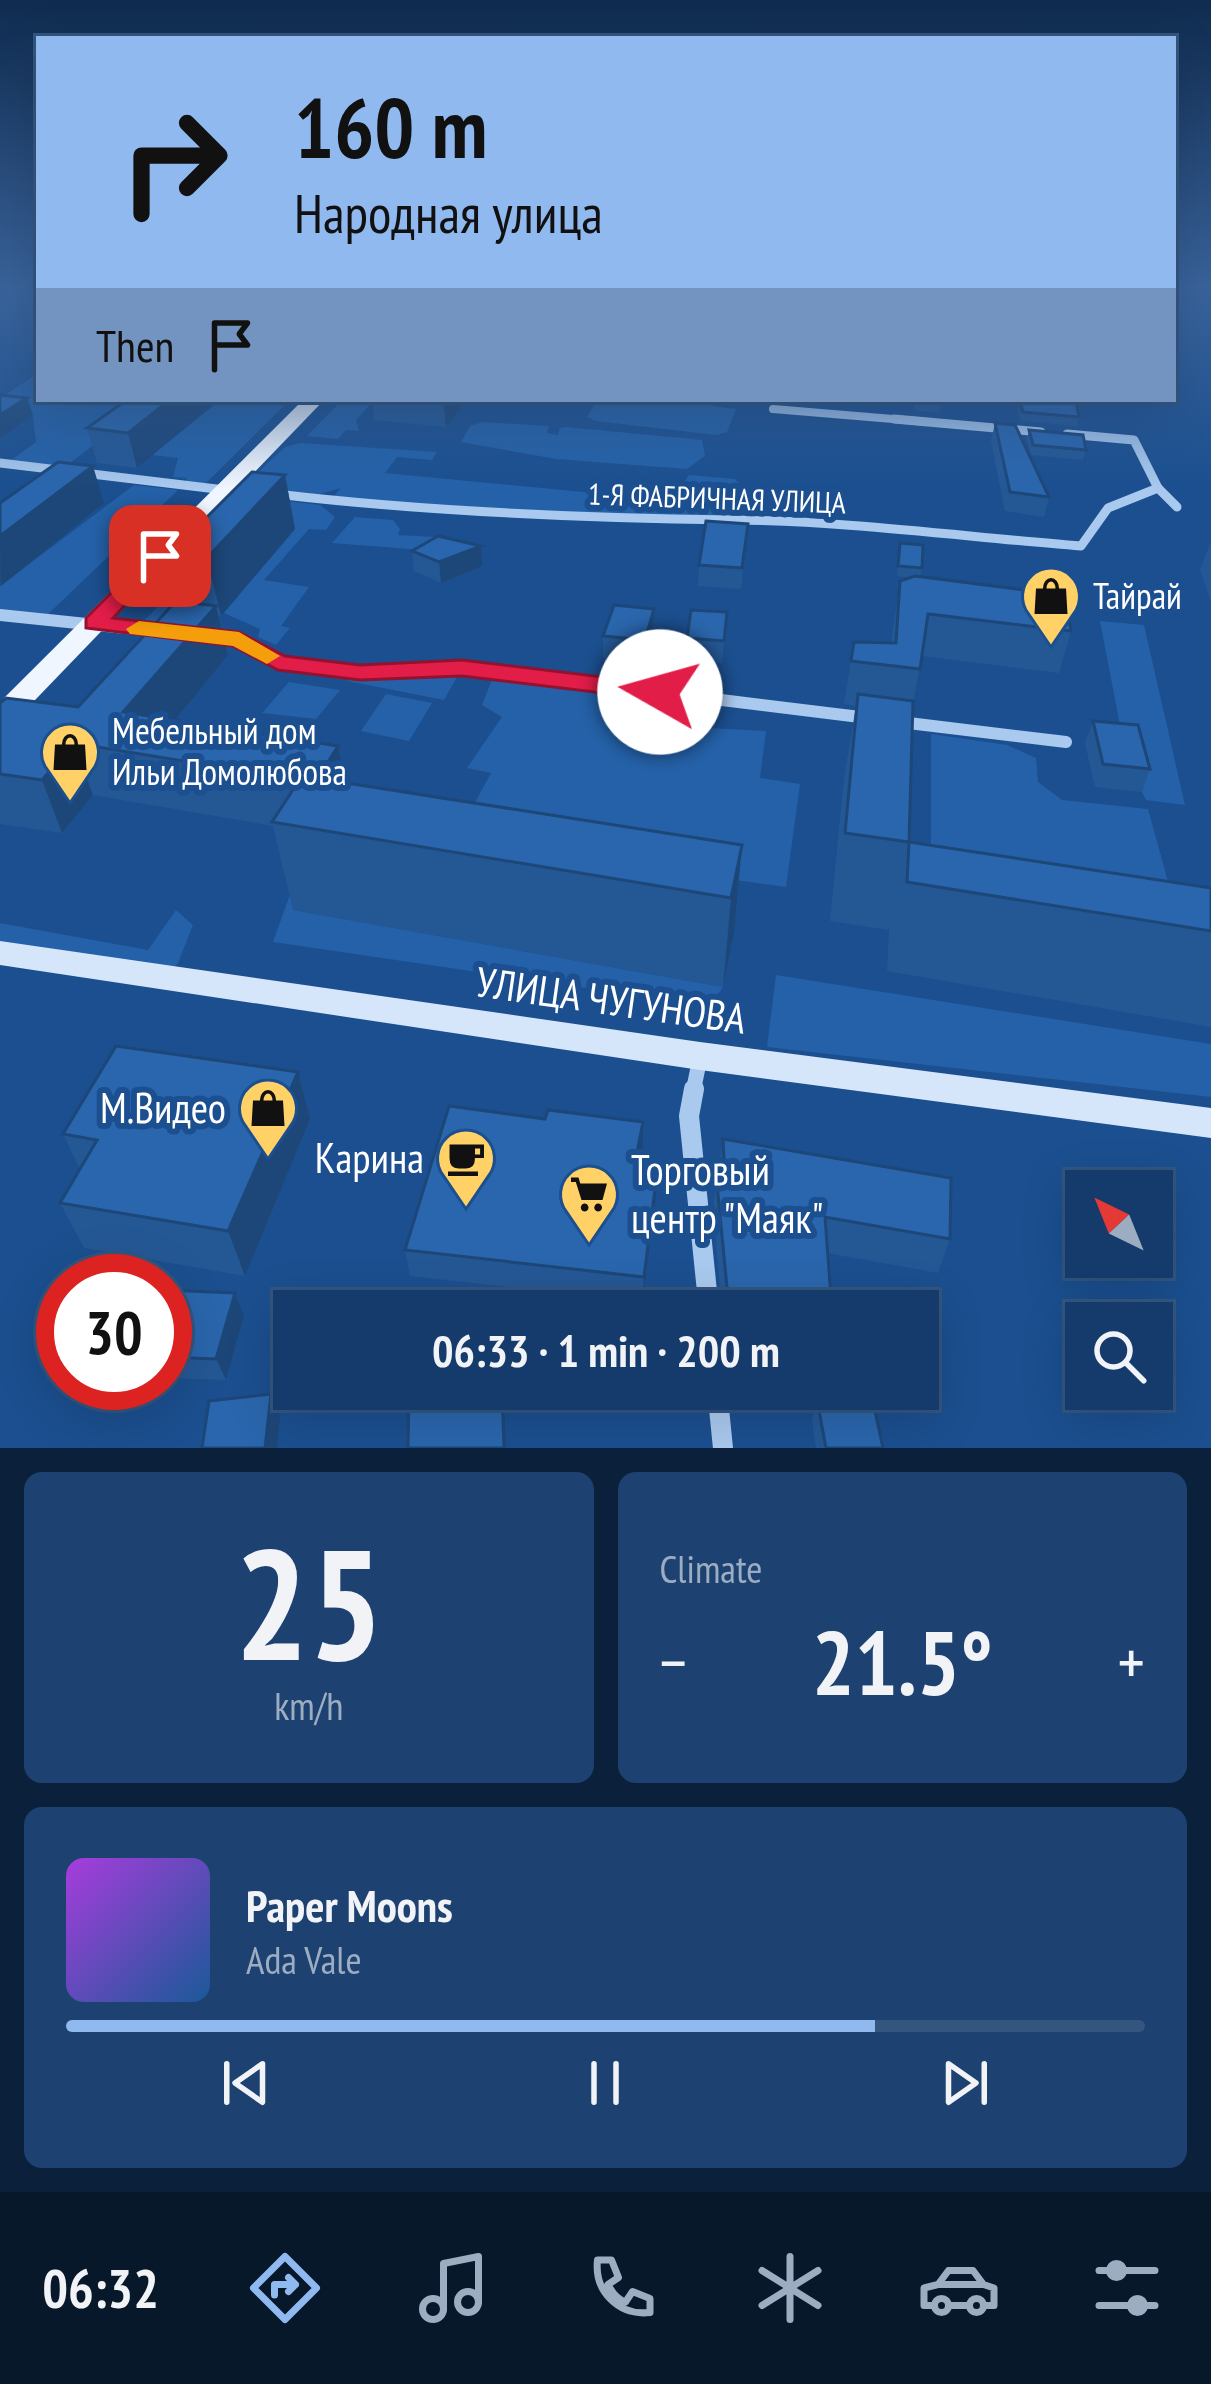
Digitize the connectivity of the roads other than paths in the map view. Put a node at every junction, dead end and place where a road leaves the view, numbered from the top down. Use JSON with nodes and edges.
{"nodes":[{"id":1,"x":313,"y":402,"type":"edge"},
{"id":2,"x":773,"y":409,"type":"dead end"},
{"id":3,"x":0,"y":463,"type":"edge"},
{"id":4,"x":1158,"y":488,"type":"junction"},
{"id":5,"x":231,"y":490,"type":"junction"},
{"id":6,"x":267,"y":493,"type":"edge"},
{"id":7,"x":1177,"y":507,"type":"dead end"},
{"id":8,"x":0,"y":615,"type":"edge"},
{"id":9,"x":94,"y":623,"type":"junction"},
{"id":10,"x":182,"y":634,"type":"edge"},
{"id":11,"x":201,"y":636,"type":"edge"},
{"id":12,"x":0,"y":718,"type":"edge"},
{"id":13,"x":1066,"y":742,"type":"dead end"},
{"id":14,"x":0,"y":953,"type":"edge"},
{"id":15,"x":700,"y":1057,"type":"junction"},
{"id":16,"x":1211,"y":1124,"type":"edge"},
{"id":17,"x":707,"y":1290,"type":"edge"},
{"id":18,"x":719,"y":1410,"type":"edge"},
{"id":19,"x":723,"y":1448,"type":"edge"}],
"edges":[{"from":1,"to":5,"type":"main road"},
{"from":2,"to":4,"type":"street"},
{"from":3,"to":5,"type":"street"},
{"from":4,"to":6,"type":"street","name":"1-Я ФАБРИЧНАЯ УЛИЦА"},
{"from":4,"to":7,"type":"street"},
{"from":5,"to":9,"type":"main road"},
{"from":8,"to":9,"type":"street"},
{"from":9,"to":10,"type":"street"},
{"from":9,"to":12,"type":"main road"},
{"from":11,"to":13,"type":"street"},
{"from":14,"to":15,"type":"main road","name":"УЛИЦА ЧУГУНОВА"},
{"from":15,"to":16,"type":"main road","name":"УЛИЦА ЧУГУНОВА"},
{"from":15,"to":17,"type":"street"},
{"from":18,"to":19,"type":"street"}]}
